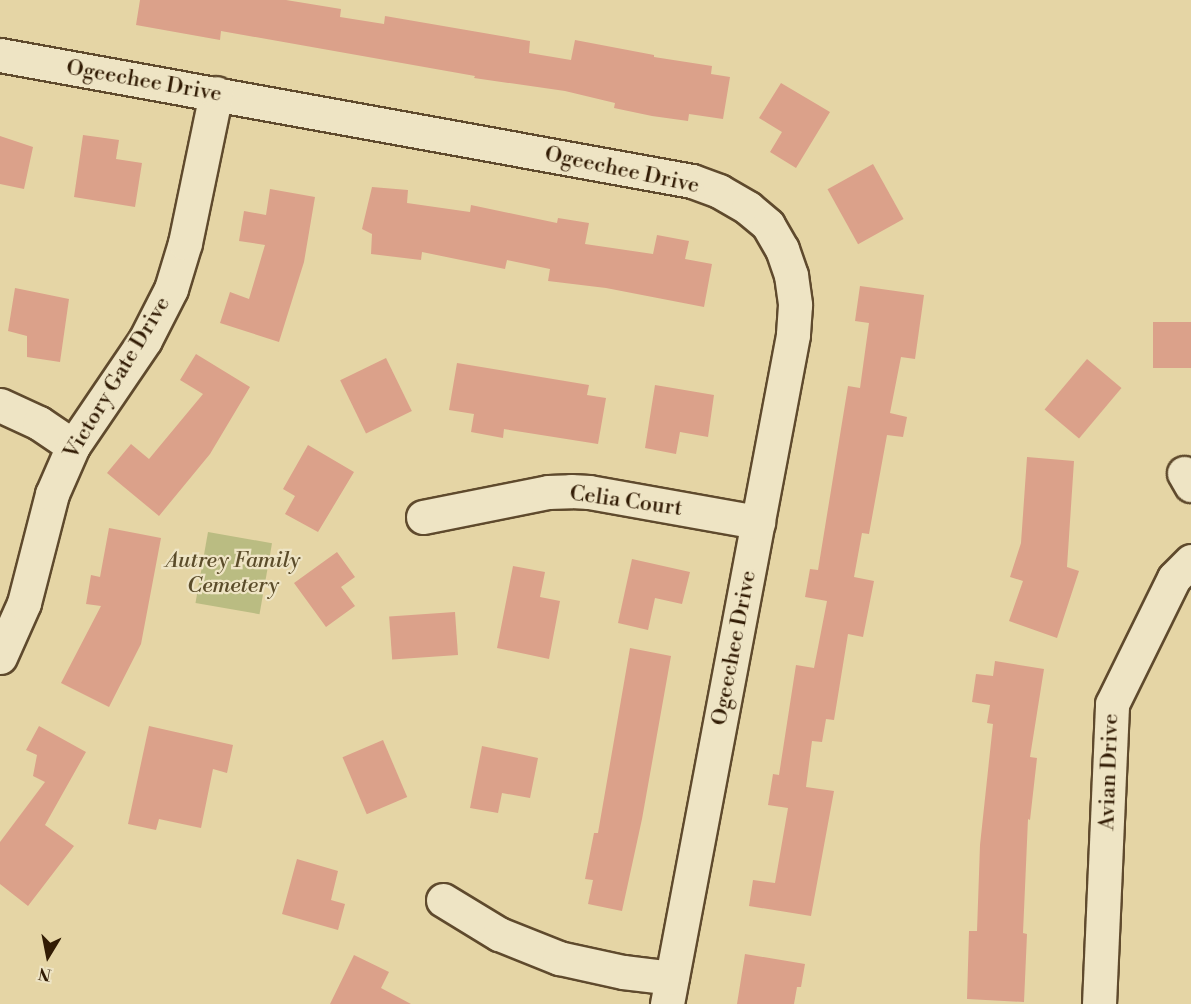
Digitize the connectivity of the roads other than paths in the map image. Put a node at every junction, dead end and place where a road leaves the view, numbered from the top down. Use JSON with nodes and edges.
{"nodes":[{"id":1,"x":0,"y":55,"type":"edge"},
{"id":2,"x":216,"y":93,"type":"junction"},
{"id":3,"x":0,"y":405,"type":"edge"},
{"id":4,"x":72,"y":446,"type":"junction"},
{"id":5,"x":423,"y":517,"type":"dead end"},
{"id":6,"x":758,"y":522,"type":"junction"},
{"id":7,"x":1191,"y":561,"type":"edge"},
{"id":8,"x":0,"y":657,"type":"edge"},
{"id":9,"x":443,"y":900,"type":"dead end"},
{"id":10,"x":669,"y":991,"type":"edge"},
{"id":11,"x":1099,"y":1004,"type":"edge"}],
"edges":[{"from":1,"to":2,"type":"street","name":"Ogeechee Drive"},
{"from":2,"to":4,"type":"street","name":"Victory Gate Drive"},
{"from":2,"to":6,"type":"street","name":"Ogeechee Drive"},
{"from":3,"to":4,"type":"street"},
{"from":4,"to":8,"type":"street","name":"Victory Gate Drive"},
{"from":5,"to":6,"type":"street","name":"Celia Court"},
{"from":6,"to":10,"type":"street","name":"Ogeechee Drive"},
{"from":7,"to":11,"type":"street","name":"Avian Drive"},
{"from":9,"to":10,"type":"street"}]}
